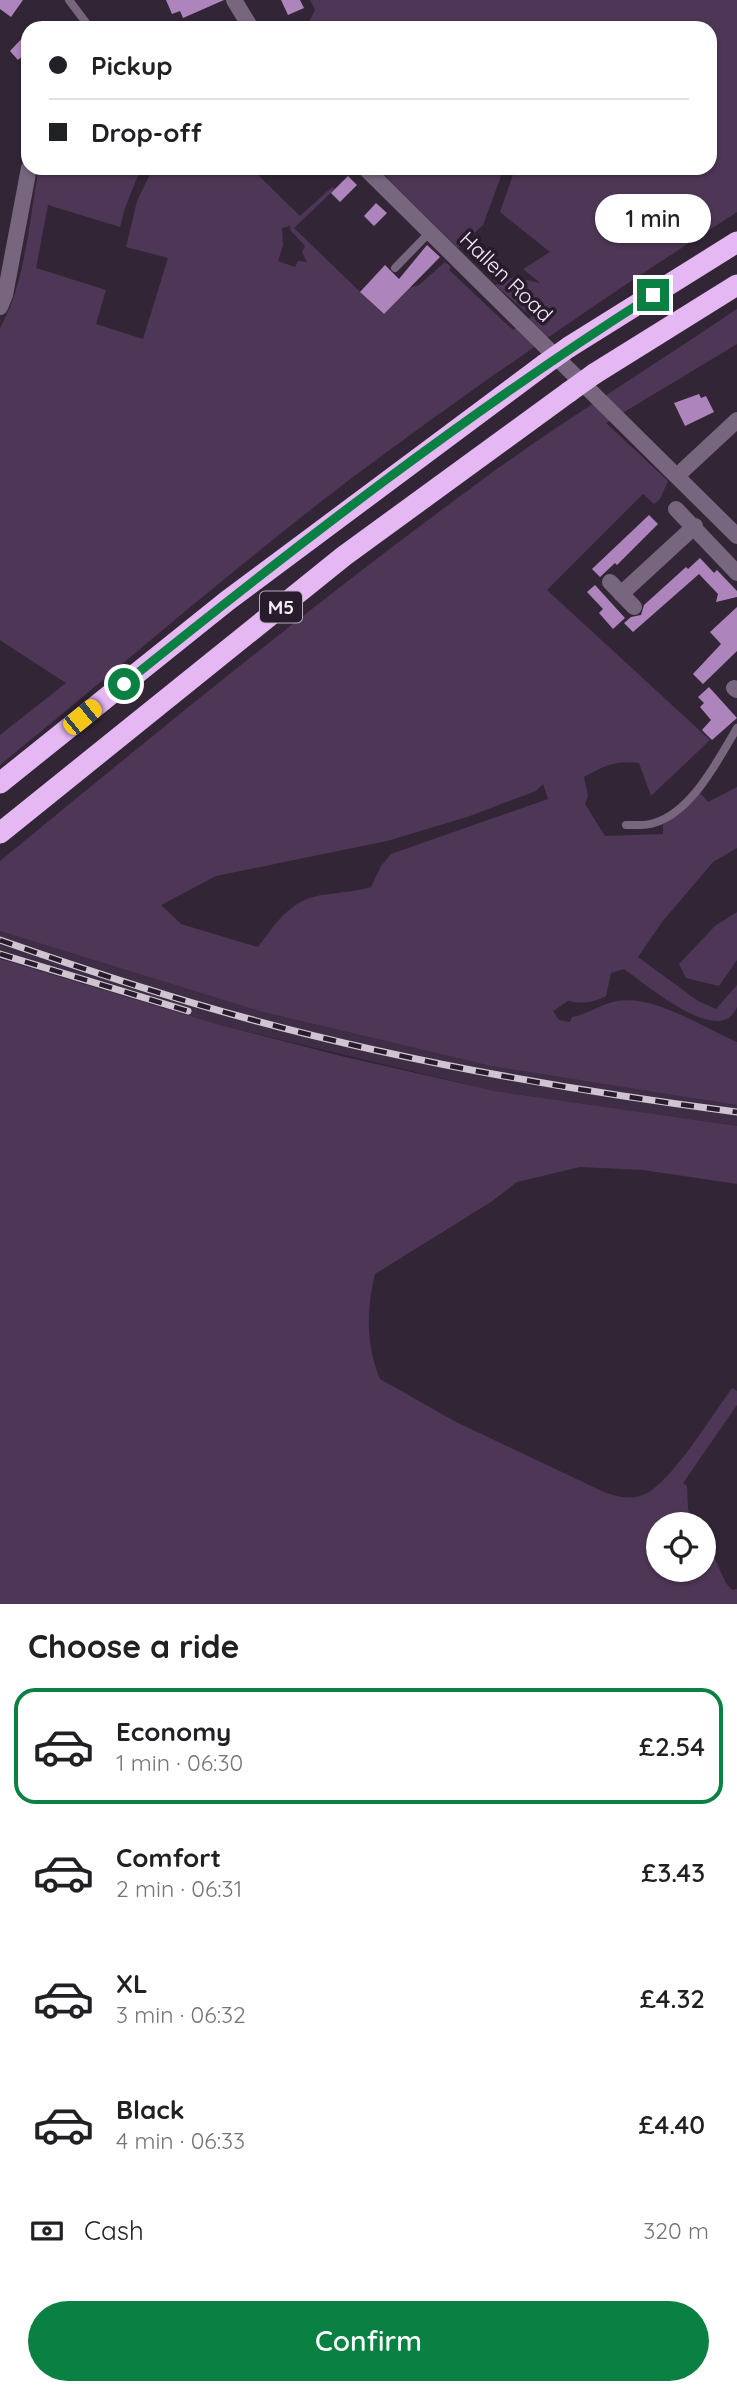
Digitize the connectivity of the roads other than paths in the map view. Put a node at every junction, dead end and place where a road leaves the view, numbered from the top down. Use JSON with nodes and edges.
{"nodes":[{"id":1,"x":69,"y":0,"type":"edge"},
{"id":2,"x":234,"y":0,"type":"edge"},
{"id":3,"x":85,"y":21,"type":"edge"},
{"id":4,"x":245,"y":21,"type":"edge"},
{"id":5,"x":28,"y":175,"type":"edge"},
{"id":6,"x":372,"y":175,"type":"edge"},
{"id":7,"x":430,"y":232,"type":"junction"},
{"id":8,"x":737,"y":242,"type":"edge"},
{"id":9,"x":395,"y":268,"type":"dead end"},
{"id":10,"x":737,"y":285,"type":"edge"},
{"id":11,"x":0,"y":307,"type":"edge"},
{"id":12,"x":737,"y":420,"type":"edge"},
{"id":13,"x":678,"y":475,"type":"junction"},
{"id":14,"x":676,"y":509,"type":"dead end"},
{"id":15,"x":695,"y":526,"type":"junction"},
{"id":16,"x":737,"y":536,"type":"edge"},
{"id":17,"x":737,"y":573,"type":"edge"},
{"id":18,"x":634,"y":607,"type":"dead end"},
{"id":19,"x":737,"y":728,"type":"edge"},
{"id":20,"x":0,"y":783,"type":"edge"},
{"id":21,"x":626,"y":825,"type":"dead end"},
{"id":22,"x":0,"y":834,"type":"edge"}],
"edges":[{"from":1,"to":3,"type":"lane"},
{"from":2,"to":4,"type":"street"},
{"from":5,"to":11,"type":"street"},
{"from":6,"to":7,"type":"street","name":"Hallen Road"},
{"from":7,"to":9,"type":"lane"},
{"from":7,"to":13,"type":"street","name":"Hallen Road"},
{"from":8,"to":20,"type":"highway","number":"M5","bridge":true},
{"from":10,"to":22,"type":"highway","number":"M5","bridge":true},
{"from":12,"to":13,"type":"street"},
{"from":13,"to":16,"type":"street","name":"Hallen Road"},
{"from":14,"to":15,"type":"street"},
{"from":15,"to":17,"type":"street"},
{"from":15,"to":18,"type":"street"},
{"from":19,"to":21,"type":"lane"}]}
